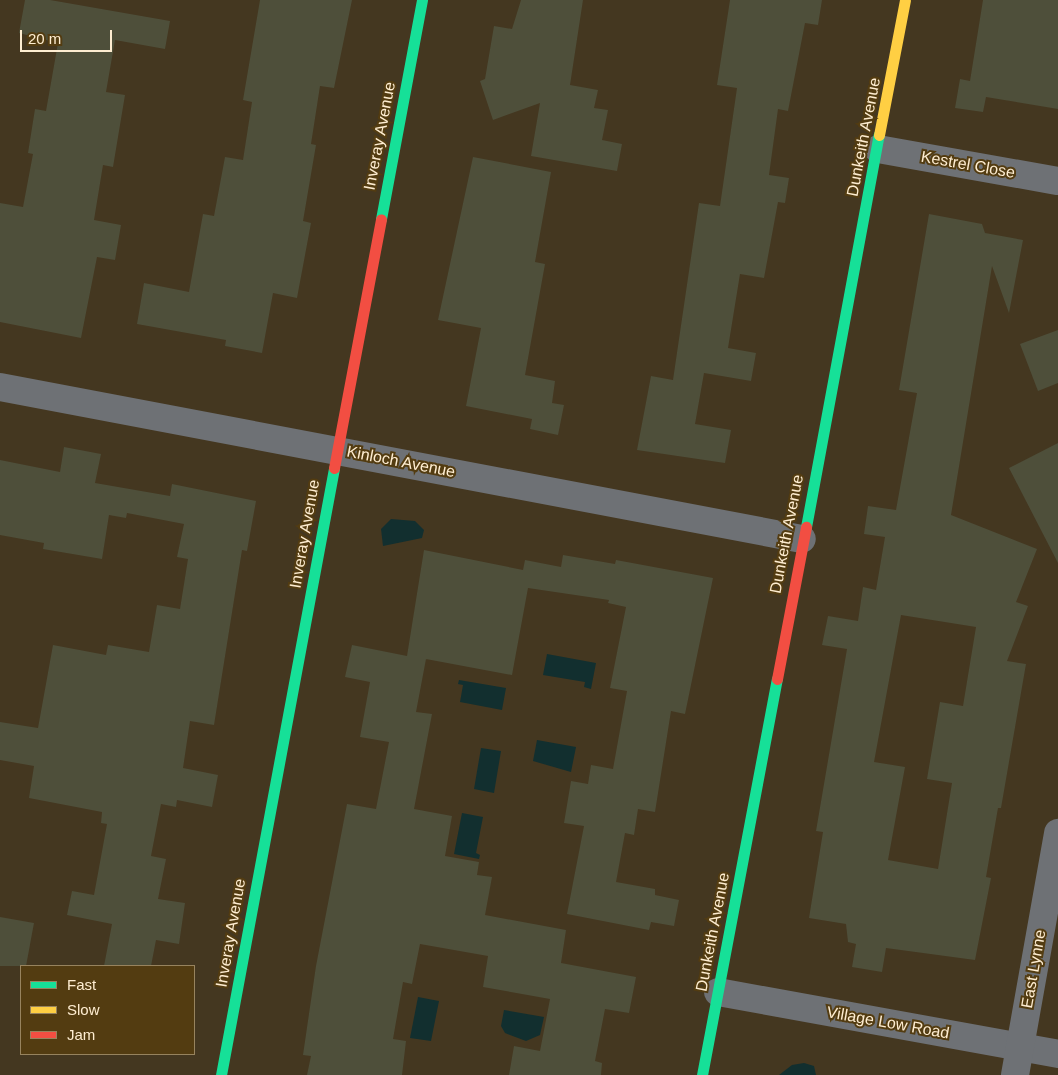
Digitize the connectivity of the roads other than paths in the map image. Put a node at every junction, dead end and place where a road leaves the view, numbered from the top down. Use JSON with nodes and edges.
{"nodes":[{"id":1,"x":422,"y":0,"type":"edge"},
{"id":2,"x":906,"y":0,"type":"edge"},
{"id":3,"x":878,"y":149,"type":"junction"},
{"id":4,"x":1058,"y":181,"type":"edge"},
{"id":5,"x":0,"y":387,"type":"edge"},
{"id":6,"x":337,"y":450,"type":"junction"},
{"id":7,"x":802,"y":539,"type":"junction"},
{"id":8,"x":1058,"y":833,"type":"edge"},
{"id":9,"x":718,"y":992,"type":"junction"},
{"id":10,"x":1020,"y":1047,"type":"junction"},
{"id":11,"x":1058,"y":1054,"type":"edge"},
{"id":12,"x":222,"y":1075,"type":"edge"},
{"id":13,"x":702,"y":1075,"type":"edge"},
{"id":14,"x":1015,"y":1075,"type":"edge"}],
"edges":[{"from":1,"to":6,"type":"street","name":"Inveray Avenue"},
{"from":2,"to":3,"type":"street","name":"Dunkeith Avenue"},
{"from":3,"to":4,"type":"street","name":"Kestrel Close"},
{"from":3,"to":7,"type":"street","name":"Dunkeith Avenue"},
{"from":5,"to":6,"type":"street","name":"Kinloch Avenue"},
{"from":6,"to":7,"type":"street","name":"Kinloch Avenue"},
{"from":6,"to":12,"type":"street","name":"Inveray Avenue"},
{"from":7,"to":9,"type":"street","name":"Dunkeith Avenue"},
{"from":8,"to":10,"type":"street","name":"East Lynne"},
{"from":9,"to":10,"type":"street","name":"Village Low Road"},
{"from":9,"to":13,"type":"street","name":"Dunkeith Avenue"},
{"from":10,"to":11,"type":"street","name":"Village Low Road"},
{"from":10,"to":14,"type":"street","name":"East Lynne"}]}
